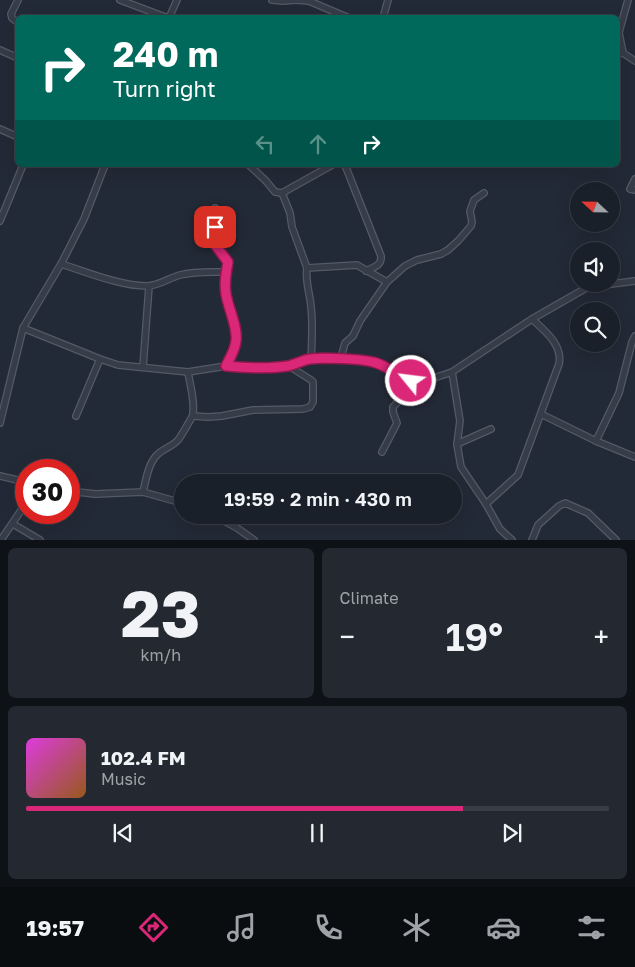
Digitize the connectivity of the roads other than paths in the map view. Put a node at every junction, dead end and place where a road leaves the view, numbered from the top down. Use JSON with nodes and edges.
{"nodes":[{"id":1,"x":18,"y":0,"type":"edge"},
{"id":2,"x":120,"y":0,"type":"edge"},
{"id":3,"x":177,"y":0,"type":"edge"},
{"id":4,"x":272,"y":0,"type":"edge"},
{"id":5,"x":296,"y":0,"type":"edge"},
{"id":6,"x":388,"y":0,"type":"edge"},
{"id":7,"x":628,"y":0,"type":"edge"},
{"id":8,"x":161,"y":15,"type":"edge"},
{"id":9,"x":170,"y":15,"type":"edge"},
{"id":10,"x":342,"y":15,"type":"edge"},
{"id":11,"x":384,"y":15,"type":"edge"},
{"id":12,"x":15,"y":20,"type":"edge"},
{"id":13,"x":620,"y":27,"type":"edge"},
{"id":14,"x":0,"y":50,"type":"edge"},
{"id":15,"x":620,"y":53,"type":"edge"},
{"id":16,"x":15,"y":57,"type":"edge"},
{"id":17,"x":635,"y":61,"type":"edge"},
{"id":18,"x":0,"y":129,"type":"edge"},
{"id":19,"x":15,"y":136,"type":"edge"},
{"id":20,"x":22,"y":167,"type":"edge"},
{"id":21,"x":103,"y":167,"type":"edge"},
{"id":22,"x":250,"y":167,"type":"edge"},
{"id":23,"x":328,"y":167,"type":"edge"},
{"id":24,"x":346,"y":167,"type":"edge"},
{"id":25,"x":635,"y":178,"type":"edge"},
{"id":26,"x":635,"y":190,"type":"edge"},
{"id":27,"x":282,"y":193,"type":"junction"},
{"id":28,"x":484,"y":193,"type":"dead end"},
{"id":29,"x":215,"y":208,"type":"dead end"},
{"id":30,"x":0,"y":221,"type":"edge"},
{"id":31,"x":61,"y":264,"type":"junction"},
{"id":32,"x":307,"y":268,"type":"junction"},
{"id":33,"x":366,"y":270,"type":"junction"},
{"id":34,"x":226,"y":272,"type":"junction"},
{"id":35,"x":635,"y":281,"type":"edge"},
{"id":36,"x":387,"y":282,"type":"junction"},
{"id":37,"x":149,"y":286,"type":"junction"},
{"id":38,"x":532,"y":319,"type":"junction"},
{"id":39,"x":23,"y":328,"type":"junction"},
{"id":40,"x":635,"y":336,"type":"edge"},
{"id":41,"x":100,"y":359,"type":"junction"},
{"id":42,"x":311,"y":359,"type":"junction"},
{"id":43,"x":339,"y":359,"type":"junction"},
{"id":44,"x":226,"y":366,"type":"junction"},
{"id":45,"x":289,"y":366,"type":"junction"},
{"id":46,"x":143,"y":367,"type":"junction"},
{"id":47,"x":188,"y":372,"type":"junction"},
{"id":48,"x":452,"y":372,"type":"junction"},
{"id":49,"x":417,"y":382,"type":"junction"},
{"id":50,"x":541,"y":414,"type":"junction"},
{"id":51,"x":1,"y":415,"type":"edge"},
{"id":52,"x":76,"y":416,"type":"dead end"},
{"id":53,"x":193,"y":416,"type":"junction"},
{"id":54,"x":0,"y":423,"type":"edge"},
{"id":55,"x":491,"y":429,"type":"dead end"},
{"id":56,"x":596,"y":441,"type":"junction"},
{"id":57,"x":457,"y":444,"type":"junction"},
{"id":58,"x":382,"y":452,"type":"dead end"},
{"id":59,"x":635,"y":457,"type":"edge"},
{"id":60,"x":0,"y":476,"type":"edge"},
{"id":61,"x":15,"y":479,"type":"edge"},
{"id":62,"x":80,"y":492,"type":"edge"},
{"id":63,"x":143,"y":492,"type":"junction"},
{"id":64,"x":174,"y":501,"type":"edge"},
{"id":65,"x":486,"y":504,"type":"junction"},
{"id":66,"x":15,"y":521,"type":"edge"},
{"id":67,"x":13,"y":524,"type":"junction"},
{"id":68,"x":230,"y":524,"type":"edge"},
{"id":69,"x":1,"y":540,"type":"edge"},
{"id":70,"x":40,"y":540,"type":"edge"},
{"id":71,"x":254,"y":540,"type":"edge"},
{"id":72,"x":512,"y":540,"type":"edge"},
{"id":73,"x":532,"y":540,"type":"edge"},
{"id":74,"x":616,"y":540,"type":"edge"}],
"edges":[{"from":1,"to":12,"type":"street"},
{"from":2,"to":8,"type":"street"},
{"from":3,"to":9,"type":"street"},
{"from":4,"to":5,"type":"street"},
{"from":5,"to":10,"type":"street"},
{"from":6,"to":11,"type":"street"},
{"from":7,"to":13,"type":"street"},
{"from":14,"to":16,"type":"street"},
{"from":15,"to":17,"type":"street"},
{"from":18,"to":19,"type":"street"},
{"from":20,"to":30,"type":"street"},
{"from":21,"to":31,"type":"street"},
{"from":22,"to":27,"type":"street"},
{"from":23,"to":27,"type":"street"},
{"from":24,"to":33,"type":"street"},
{"from":25,"to":26,"type":"street"},
{"from":27,"to":32,"type":"street"},
{"from":28,"to":36,"type":"street"},
{"from":29,"to":34,"type":"street"},
{"from":31,"to":37,"type":"street"},
{"from":31,"to":39,"type":"street"},
{"from":32,"to":33,"type":"street"},
{"from":32,"to":42,"type":"street"},
{"from":33,"to":36,"type":"street"},
{"from":34,"to":37,"type":"street"},
{"from":34,"to":44,"type":"street"},
{"from":35,"to":38,"type":"street"},
{"from":36,"to":43,"type":"street"},
{"from":37,"to":46,"type":"street"},
{"from":38,"to":48,"type":"street"},
{"from":38,"to":50,"type":"street"},
{"from":39,"to":41,"type":"street"},
{"from":39,"to":51,"type":"street"},
{"from":40,"to":56,"type":"street"},
{"from":41,"to":46,"type":"street"},
{"from":41,"to":52,"type":"street"},
{"from":42,"to":43,"type":"street"},
{"from":42,"to":45,"type":"street"},
{"from":43,"to":49,"type":"street"},
{"from":44,"to":45,"type":"street"},
{"from":44,"to":47,"type":"street"},
{"from":45,"to":53,"type":"street"},
{"from":46,"to":47,"type":"street"},
{"from":47,"to":53,"type":"street"},
{"from":48,"to":49,"type":"street"},
{"from":48,"to":57,"type":"street"},
{"from":49,"to":58,"type":"street"},
{"from":50,"to":56,"type":"street"},
{"from":50,"to":65,"type":"street"},
{"from":51,"to":54,"type":"street"},
{"from":53,"to":63,"type":"street"},
{"from":55,"to":57,"type":"street"},
{"from":56,"to":59,"type":"street"},
{"from":57,"to":65,"type":"street"},
{"from":60,"to":61,"type":"street"},
{"from":62,"to":63,"type":"street"},
{"from":63,"to":64,"type":"street"},
{"from":65,"to":72,"type":"street"},
{"from":66,"to":67,"type":"street"},
{"from":67,"to":69,"type":"street"},
{"from":67,"to":70,"type":"street"},
{"from":68,"to":71,"type":"street"},
{"from":73,"to":74,"type":"street"}]}
